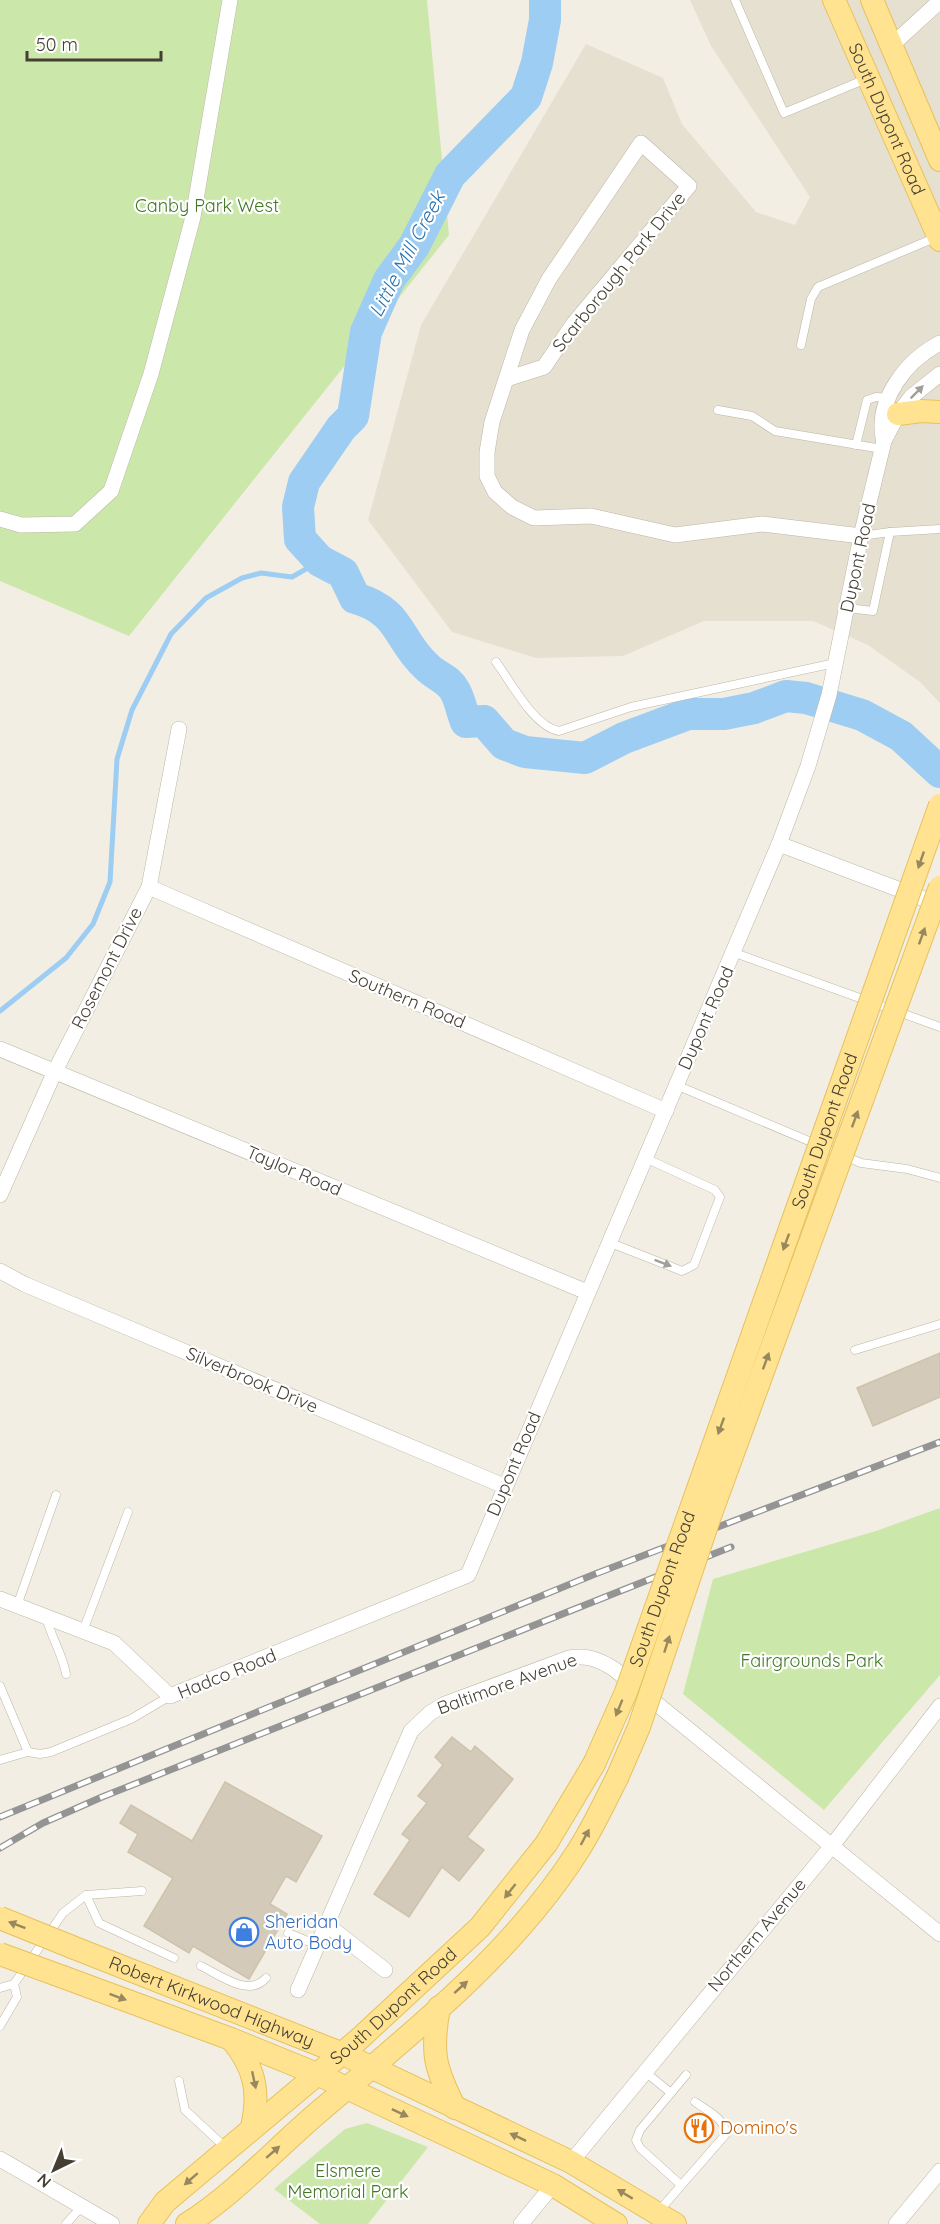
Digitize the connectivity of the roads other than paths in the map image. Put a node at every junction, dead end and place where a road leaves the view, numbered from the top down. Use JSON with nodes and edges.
{"nodes":[{"id":1,"x":230,"y":0,"type":"edge"},
{"id":2,"x":735,"y":0,"type":"edge"},
{"id":3,"x":834,"y":0,"type":"edge"},
{"id":4,"x":872,"y":0,"type":"edge"},
{"id":5,"x":940,"y":1,"type":"edge"},
{"id":6,"x":892,"y":45,"type":"junction"},
{"id":7,"x":870,"y":77,"type":"junction"},
{"id":8,"x":940,"y":160,"type":"edge"},
{"id":9,"x":940,"y":167,"type":"edge"},
{"id":10,"x":939,"y":238,"type":"edge"},
{"id":11,"x":940,"y":343,"type":"edge"},
{"id":12,"x":801,"y":345,"type":"dead end"},
{"id":13,"x":940,"y":374,"type":"edge"},
{"id":14,"x":506,"y":379,"type":"junction"},
{"id":15,"x":894,"y":406,"type":"junction"},
{"id":16,"x":718,"y":410,"type":"dead end"},
{"id":17,"x":940,"y":412,"type":"edge"},
{"id":18,"x":856,"y":445,"type":"junction"},
{"id":19,"x":883,"y":445,"type":"junction"},
{"id":20,"x":0,"y":519,"type":"edge"},
{"id":21,"x":940,"y":529,"type":"edge"},
{"id":22,"x":890,"y":532,"type":"junction"},
{"id":23,"x":861,"y":536,"type":"junction"},
{"id":24,"x":848,"y":608,"type":"junction"},
{"id":25,"x":496,"y":662,"type":"dead end"},
{"id":26,"x":836,"y":663,"type":"junction"},
{"id":27,"x":179,"y":729,"type":"dead end"},
{"id":28,"x":940,"y":805,"type":"edge"},
{"id":29,"x":779,"y":844,"type":"junction"},
{"id":30,"x":148,"y":886,"type":"junction"},
{"id":31,"x":940,"y":887,"type":"edge"},
{"id":32,"x":940,"y":904,"type":"edge"},
{"id":33,"x":735,"y":953,"type":"junction"},
{"id":34,"x":940,"y":1027,"type":"edge"},
{"id":35,"x":0,"y":1049,"type":"edge"},
{"id":36,"x":55,"y":1071,"type":"junction"},
{"id":37,"x":676,"y":1085,"type":"junction"},
{"id":38,"x":666,"y":1111,"type":"junction"},
{"id":39,"x":645,"y":1158,"type":"junction"},
{"id":40,"x":940,"y":1178,"type":"edge"},
{"id":41,"x":0,"y":1195,"type":"edge"},
{"id":42,"x":608,"y":1242,"type":"junction"},
{"id":43,"x":0,"y":1271,"type":"edge"},
{"id":44,"x":587,"y":1292,"type":"junction"},
{"id":45,"x":940,"y":1324,"type":"edge"},
{"id":46,"x":855,"y":1350,"type":"dead end"},
{"id":47,"x":504,"y":1486,"type":"junction"},
{"id":48,"x":56,"y":1495,"type":"dead end"},
{"id":49,"x":128,"y":1512,"type":"dead end"},
{"id":50,"x":468,"y":1575,"type":"joint"},
{"id":51,"x":0,"y":1599,"type":"edge"},
{"id":52,"x":17,"y":1606,"type":"junction"},
{"id":53,"x":46,"y":1617,"type":"junction"},
{"id":54,"x":83,"y":1631,"type":"junction"},
{"id":55,"x":66,"y":1674,"type":"dead end"},
{"id":56,"x":0,"y":1686,"type":"edge"},
{"id":57,"x":170,"y":1696,"type":"junction"},
{"id":58,"x":940,"y":1706,"type":"edge"},
{"id":59,"x":28,"y":1752,"type":"junction"},
{"id":60,"x":0,"y":1760,"type":"edge"},
{"id":61,"x":831,"y":1847,"type":"junction"},
{"id":62,"x":142,"y":1891,"type":"dead end"},
{"id":63,"x":86,"y":1895,"type":"junction"},
{"id":64,"x":0,"y":1918,"type":"edge"},
{"id":65,"x":326,"y":1924,"type":"junction"},
{"id":66,"x":288,"y":1933,"type":"dead end"},
{"id":67,"x":940,"y":1934,"type":"edge"},
{"id":68,"x":317,"y":1945,"type":"junction"},
{"id":69,"x":0,"y":1954,"type":"edge"},
{"id":70,"x":174,"y":1958,"type":"dead end"},
{"id":71,"x":201,"y":1966,"type":"dead end"},
{"id":72,"x":386,"y":1970,"type":"dead end"},
{"id":73,"x":266,"y":1978,"type":"dead end"},
{"id":74,"x":14,"y":1984,"type":"junction"},
{"id":75,"x":0,"y":1988,"type":"edge"},
{"id":76,"x":298,"y":1990,"type":"dead end"},
{"id":77,"x":439,"y":2007,"type":"junction"},
{"id":78,"x":0,"y":2026,"type":"edge"},
{"id":79,"x":231,"y":2039,"type":"junction"},
{"id":80,"x":343,"y":2054,"type":"junction"},
{"id":81,"x":370,"y":2068,"type":"junction"},
{"id":82,"x":644,"y":2071,"type":"junction"},
{"id":83,"x":317,"y":2074,"type":"junction"},
{"id":84,"x":686,"y":2075,"type":"dead end"},
{"id":85,"x":179,"y":2081,"type":"dead end"},
{"id":86,"x":347,"y":2089,"type":"junction"},
{"id":87,"x":671,"y":2093,"type":"junction"},
{"id":88,"x":695,"y":2102,"type":"dead end"},
{"id":89,"x":455,"y":2108,"type":"junction"},
{"id":90,"x":252,"y":2127,"type":"junction"},
{"id":91,"x":227,"y":2149,"type":"junction"},
{"id":92,"x":0,"y":2159,"type":"edge"},
{"id":93,"x":571,"y":2162,"type":"junction"},
{"id":94,"x":940,"y":2171,"type":"edge"},
{"id":95,"x":553,"y":2185,"type":"junction"},
{"id":96,"x":681,"y":2185,"type":"junction"},
{"id":97,"x":82,"y":2206,"type":"junction"},
{"id":98,"x":666,"y":2219,"type":"edge"},
{"id":99,"x":66,"y":2224,"type":"edge"},
{"id":100,"x":112,"y":2224,"type":"edge"},
{"id":101,"x":149,"y":2224,"type":"edge"},
{"id":102,"x":187,"y":2224,"type":"edge"},
{"id":103,"x":521,"y":2224,"type":"edge"},
{"id":104,"x":616,"y":2224,"type":"edge"},
{"id":105,"x":897,"y":2224,"type":"edge"}],
"edges":[{"from":1,"to":20,"type":"street"},
{"from":2,"to":7,"type":"lane"},
{"from":3,"to":7,"type":"main road","name":"South Dupont Road"},
{"from":4,"to":6,"type":"main road","name":"South Dupont Road"},
{"from":5,"to":6,"type":"street"},
{"from":6,"to":8,"type":"main road","name":"South Dupont Road"},
{"from":7,"to":9,"type":"main road"},
{"from":7,"to":10,"type":"main road","name":"South Dupont Road"},
{"from":10,"to":12,"type":"lane"},
{"from":11,"to":15,"type":"street","name":"Dupont Road"},
{"from":15,"to":13,"type":"street","name":"Dupont Road","one_way":true},
{"from":14,"to":14,"type":"street","name":"Scarborough Park Drive"},
{"from":14,"to":23,"type":"street","name":"Scarborough Park Drive"},
{"from":15,"to":17,"type":"main road"},
{"from":15,"to":18,"type":"lane"},
{"from":15,"to":19,"type":"street","name":"Dupont Road"},
{"from":16,"to":18,"type":"lane"},
{"from":18,"to":19,"type":"lane"},
{"from":19,"to":23,"type":"street","name":"Dupont Road"},
{"from":21,"to":22,"type":"lane"},
{"from":22,"to":23,"type":"lane"},
{"from":22,"to":24,"type":"lane"},
{"from":23,"to":24,"type":"street","name":"Dupont Road"},
{"from":24,"to":26,"type":"street","name":"Dupont Road"},
{"from":25,"to":26,"type":"lane"},
{"from":26,"to":29,"type":"street","name":"Dupont Road"},
{"from":27,"to":30,"type":"street","name":"Rosemont Drive"},
{"from":28,"to":80,"type":"main road","name":"South Dupont Road","one_way":true,"bridge":true},
{"from":29,"to":32,"type":"street"},
{"from":29,"to":33,"type":"street","name":"Dupont Road"},
{"from":30,"to":36,"type":"street","name":"Rosemont Drive"},
{"from":30,"to":38,"type":"street","name":"Southern Road"},
{"from":77,"to":31,"type":"main road","name":"South Dupont Road","one_way":true,"bridge":true},
{"from":33,"to":34,"type":"lane"},
{"from":33,"to":37,"type":"street","name":"Dupont Road"},
{"from":35,"to":36,"type":"street","name":"Taylor Road"},
{"from":36,"to":41,"type":"street","name":"Rosemont Drive"},
{"from":36,"to":44,"type":"street","name":"Taylor Road"},
{"from":37,"to":38,"type":"street","name":"Dupont Road"},
{"from":37,"to":40,"type":"lane"},
{"from":38,"to":39,"type":"street","name":"Dupont Road"},
{"from":39,"to":42,"type":"street","name":"Dupont Road"},
{"from":42,"to":39,"type":"lane","one_way":true},
{"from":42,"to":44,"type":"street","name":"Dupont Road"},
{"from":43,"to":47,"type":"street","name":"Silverbrook Drive"},
{"from":44,"to":47,"type":"street","name":"Dupont Road"},
{"from":45,"to":46,"type":"lane"},
{"from":47,"to":50,"type":"street","name":"Dupont Road"},
{"from":48,"to":52,"type":"lane"},
{"from":49,"to":54,"type":"lane"},
{"from":50,"to":57,"type":"street","name":"Hadco Road"},
{"from":51,"to":52,"type":"street","name":"Hadco Road"},
{"from":52,"to":53,"type":"street","name":"Hadco Road"},
{"from":53,"to":54,"type":"street","name":"Hadco Road"},
{"from":53,"to":55,"type":"lane"},
{"from":54,"to":57,"type":"street","name":"Hadco Road"},
{"from":56,"to":59,"type":"lane"},
{"from":57,"to":59,"type":"lane"},
{"from":58,"to":61,"type":"street","name":"Northern Avenue"},
{"from":59,"to":60,"type":"lane"},
{"from":61,"to":65,"type":"street","name":"Baltimore Avenue"},
{"from":61,"to":67,"type":"street","name":"Baltimore Avenue"},
{"from":61,"to":82,"type":"street","name":"Northern Avenue"},
{"from":62,"to":63,"type":"lane"},
{"from":63,"to":70,"type":"lane"},
{"from":63,"to":74,"type":"lane"},
{"from":80,"to":64,"type":"main road","name":"Robert Kirkwood Highway","one_way":true,"bridge":true},
{"from":65,"to":68,"type":"street","name":"Baltimore Avenue"},
{"from":65,"to":72,"type":"street"},
{"from":66,"to":68,"type":"lane"},
{"from":68,"to":76,"type":"street","name":"Baltimore Avenue"},
{"from":69,"to":79,"type":"main road","name":"Robert Kirkwood Highway","one_way":true,"bridge":true},
{"from":71,"to":73,"type":"lane"},
{"from":74,"to":75,"type":"lane"},
{"from":74,"to":78,"type":"lane"},
{"from":77,"to":81,"type":"main road","name":"South Dupont Road"},
{"from":77,"to":89,"type":"main road"},
{"from":79,"to":83,"type":"main road","name":"Robert Kirkwood Highway"},
{"from":79,"to":90,"type":"main road","one_way":true},
{"from":80,"to":81,"type":"main road","name":"Robert Kirkwood Highway"},
{"from":80,"to":83,"type":"main road","name":"South Dupont Road"},
{"from":81,"to":86,"type":"main road","name":"South Dupont Road"},
{"from":81,"to":89,"type":"main road","name":"Robert Kirkwood Highway"},
{"from":82,"to":87,"type":"lane"},
{"from":82,"to":93,"type":"street","name":"Northern Avenue"},
{"from":83,"to":86,"type":"main road","name":"Robert Kirkwood Highway"},
{"from":83,"to":90,"type":"main road","name":"South Dupont Road"},
{"from":84,"to":87,"type":"lane"},
{"from":85,"to":91,"type":"lane"},
{"from":86,"to":95,"type":"main road","name":"Robert Kirkwood Highway","one_way":true},
{"from":102,"to":86,"type":"main road","name":"South Dupont Road","one_way":true},
{"from":87,"to":96,"type":"lane"},
{"from":88,"to":96,"type":"lane"},
{"from":93,"to":89,"type":"main road","name":"Robert Kirkwood Highway","one_way":true},
{"from":90,"to":91,"type":"main road","name":"South Dupont Road"},
{"from":91,"to":101,"type":"main road","name":"South Dupont Road","one_way":true},
{"from":92,"to":97,"type":"street"},
{"from":98,"to":93,"type":"main road","name":"Robert Kirkwood Highway","one_way":true},
{"from":94,"to":105,"type":"street"},
{"from":95,"to":103,"type":"street"},
{"from":95,"to":104,"type":"main road","name":"Robert Kirkwood Highway"},
{"from":96,"to":98,"type":"lane"},
{"from":97,"to":99,"type":"lane"},
{"from":97,"to":100,"type":"street"}]}
